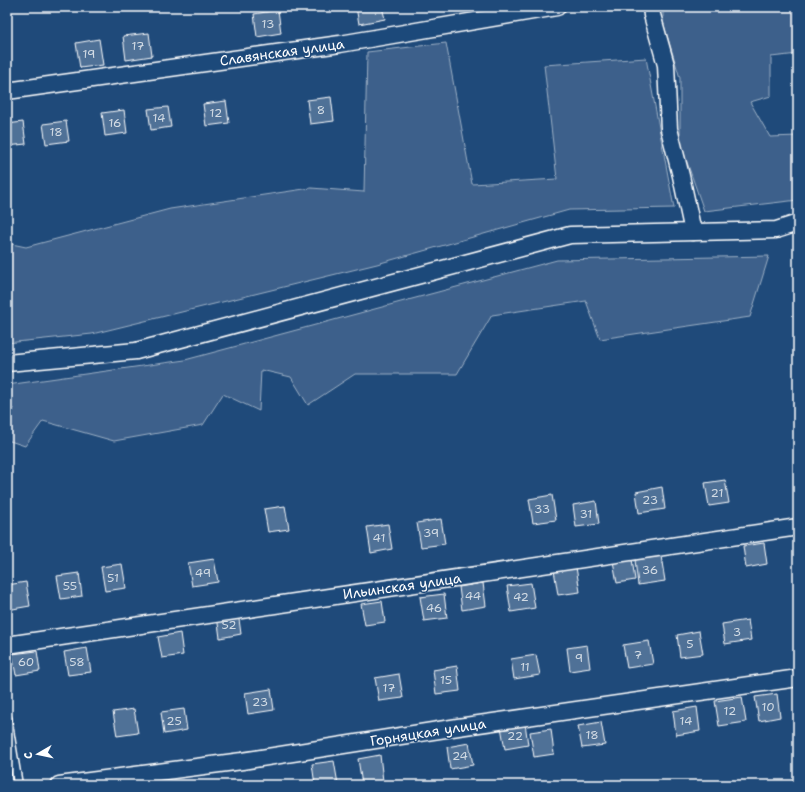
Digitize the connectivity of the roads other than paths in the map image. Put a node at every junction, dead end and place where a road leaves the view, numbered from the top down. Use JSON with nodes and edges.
{"nodes":[{"id":1,"x":557,"y":7,"type":"edge"},
{"id":2,"x":652,"y":7,"type":"edge"},
{"id":3,"x":7,"y":91,"type":"edge"},
{"id":4,"x":798,"y":222,"type":"edge"},
{"id":5,"x":693,"y":232,"type":"junction"},
{"id":6,"x":7,"y":363,"type":"edge"},
{"id":7,"x":798,"y":527,"type":"edge"},
{"id":8,"x":7,"y":645,"type":"edge"},
{"id":9,"x":798,"y":678,"type":"edge"},
{"id":10,"x":7,"y":718,"type":"edge"},
{"id":11,"x":18,"y":785,"type":"edge"},
{"id":12,"x":58,"y":785,"type":"edge"}],
"edges":[{"from":1,"to":3,"type":"street","name":"Славянская улица"},
{"from":2,"to":5,"type":"street"},
{"from":4,"to":5,"type":"street"},
{"from":5,"to":6,"type":"street"},
{"from":7,"to":8,"type":"street","name":"Ильинская улица"},
{"from":9,"to":12,"type":"street","name":"Горняцкая улица"},
{"from":10,"to":11,"type":"lane"}]}
